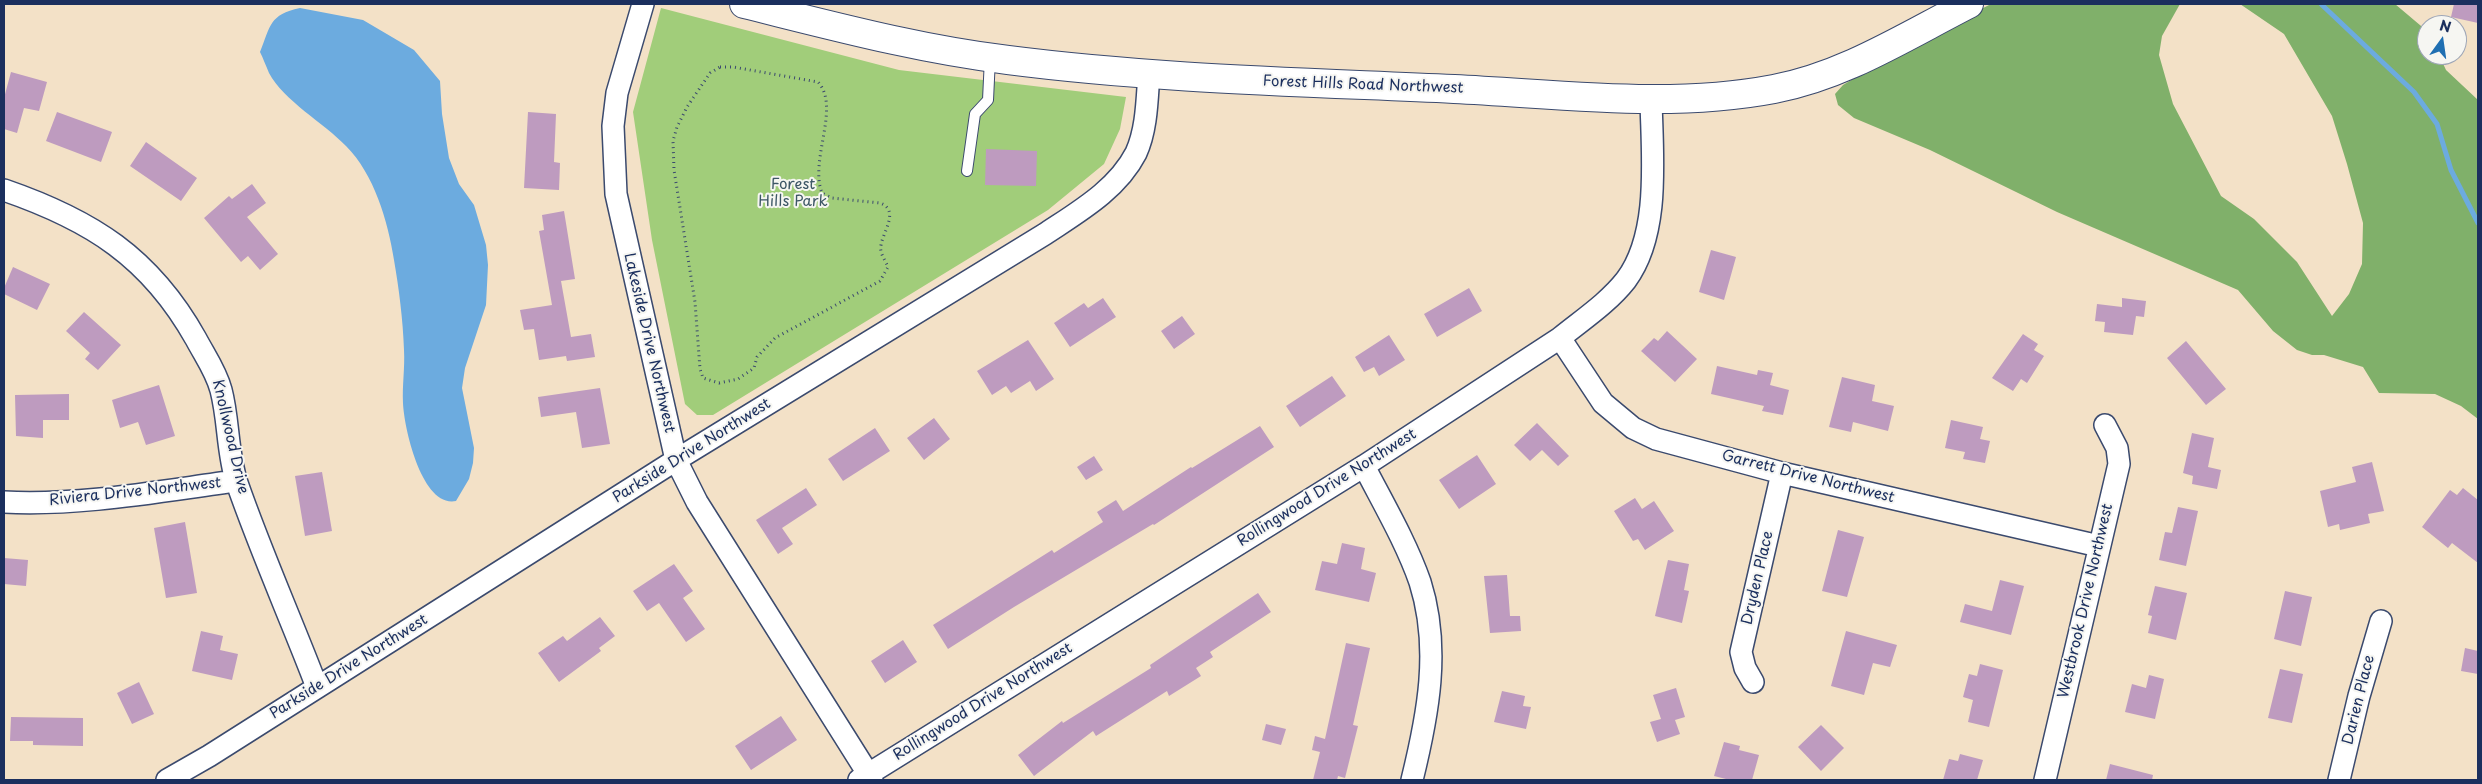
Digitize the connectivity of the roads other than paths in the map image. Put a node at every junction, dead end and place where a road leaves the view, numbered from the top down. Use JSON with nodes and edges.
{"nodes":[{"id":1,"x":643,"y":4,"type":"edge"},
{"id":2,"x":744,"y":4,"type":"edge"},
{"id":3,"x":1969,"y":4,"type":"edge"},
{"id":4,"x":990,"y":57,"type":"junction"},
{"id":5,"x":1149,"y":73,"type":"junction"},
{"id":6,"x":1651,"y":99,"type":"junction"},
{"id":7,"x":967,"y":171,"type":"dead end"},
{"id":8,"x":4,"y":190,"type":"edge"},
{"id":9,"x":1560,"y":338,"type":"junction"},
{"id":10,"x":2105,"y":425,"type":"dead end"},
{"id":11,"x":676,"y":460,"type":"junction"},
{"id":12,"x":1364,"y":466,"type":"junction"},
{"id":13,"x":1782,"y":473,"type":"junction"},
{"id":14,"x":236,"y":481,"type":"junction"},
{"id":15,"x":4,"y":502,"type":"edge"},
{"id":16,"x":2099,"y":546,"type":"junction"},
{"id":17,"x":2381,"y":621,"type":"dead end"},
{"id":18,"x":1753,"y":682,"type":"dead end"},
{"id":19,"x":317,"y":687,"type":"junction"},
{"id":20,"x":866,"y":779,"type":"edge"},
{"id":21,"x":168,"y":780,"type":"edge"},
{"id":22,"x":1412,"y":780,"type":"edge"},
{"id":23,"x":2045,"y":780,"type":"edge"},
{"id":24,"x":2339,"y":780,"type":"edge"}],
"edges":[{"from":1,"to":11,"type":"street","name":"Lakeside Drive Northwest"},
{"from":2,"to":4,"type":"main road","name":"Forest Hills Road Northwest"},
{"from":3,"to":6,"type":"main road","name":"Forest Hills Road Northwest"},
{"from":4,"to":5,"type":"main road","name":"Forest Hills Road Northwest"},
{"from":4,"to":7,"type":"lane"},
{"from":5,"to":6,"type":"main road","name":"Forest Hills Road Northwest"},
{"from":5,"to":11,"type":"street","name":"Parkside Drive Northwest"},
{"from":6,"to":9,"type":"street","name":"Rollingwood Drive Northwest"},
{"from":8,"to":14,"type":"street","name":"Knollwood Drive"},
{"from":9,"to":12,"type":"street","name":"Rollingwood Drive Northwest"},
{"from":9,"to":13,"type":"street","name":"Garrett Drive Northwest"},
{"from":10,"to":16,"type":"street","name":"Westbrook Drive Northwest"},
{"from":11,"to":19,"type":"street","name":"Parkside Drive Northwest"},
{"from":11,"to":20,"type":"street","name":"Lakeside Drive Northwest"},
{"from":12,"to":20,"type":"street","name":"Rollingwood Drive Northwest"},
{"from":12,"to":22,"type":"street"},
{"from":13,"to":16,"type":"street","name":"Garrett Drive Northwest"},
{"from":13,"to":18,"type":"street","name":"Dryden Place"},
{"from":14,"to":15,"type":"street","name":"Riviera Drive Northwest"},
{"from":14,"to":19,"type":"street","name":"Knollwood Drive"},
{"from":16,"to":23,"type":"street","name":"Westbrook Drive Northwest"},
{"from":17,"to":24,"type":"street","name":"Darien Place"},
{"from":19,"to":21,"type":"street","name":"Parkside Drive Northwest"}]}
